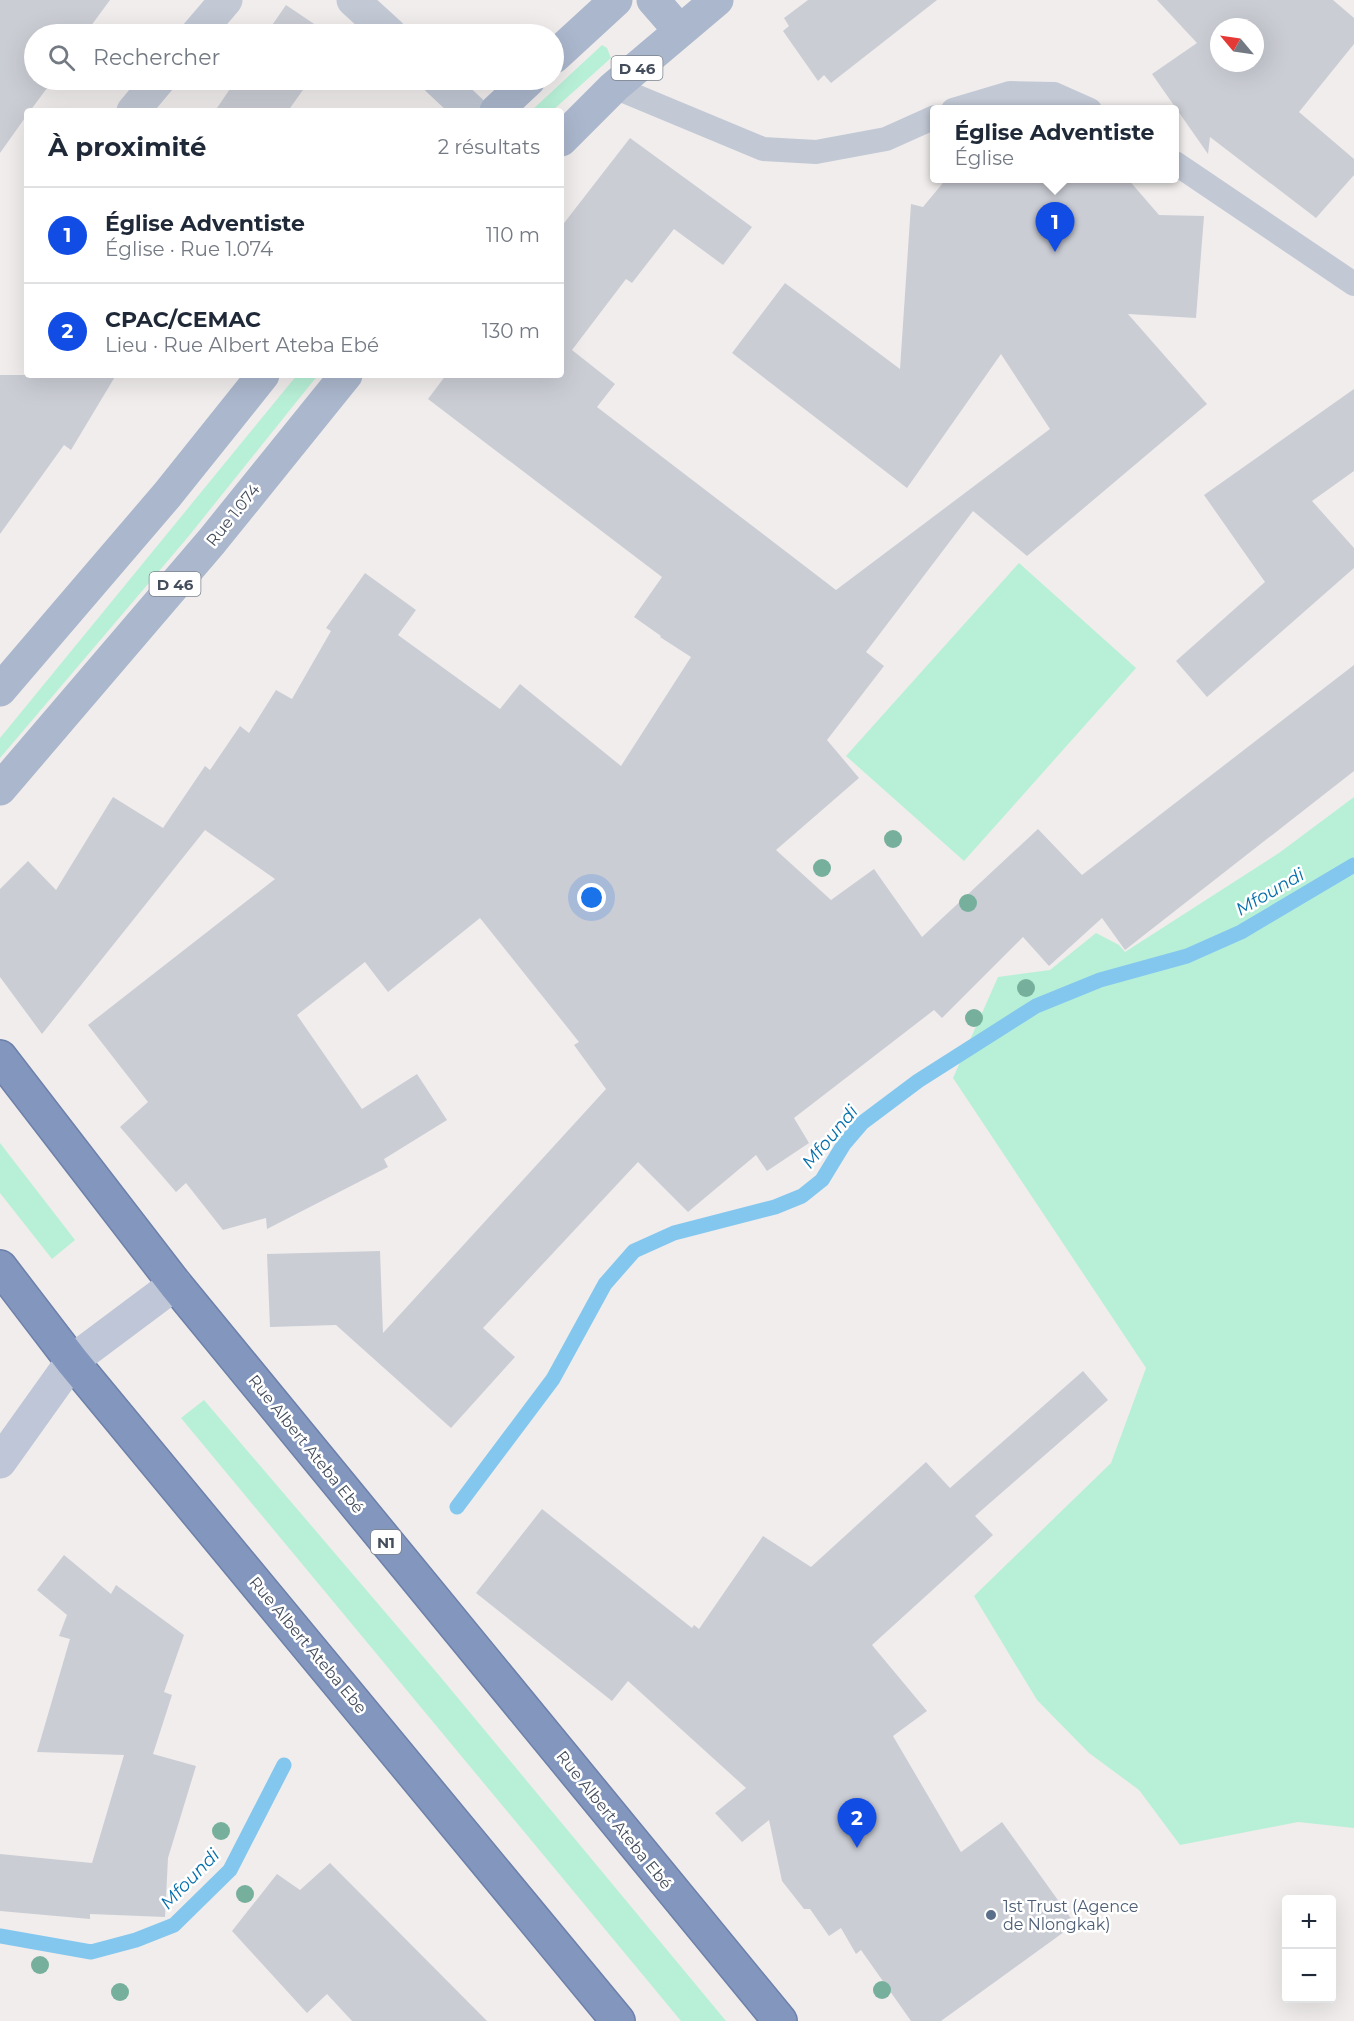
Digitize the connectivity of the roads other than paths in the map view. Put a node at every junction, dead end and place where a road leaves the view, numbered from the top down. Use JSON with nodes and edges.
{"nodes":[{"id":1,"x":226,"y":0,"type":"edge"},
{"id":2,"x":353,"y":0,"type":"edge"},
{"id":3,"x":616,"y":0,"type":"edge"},
{"id":4,"x":653,"y":0,"type":"edge"},
{"id":5,"x":717,"y":0,"type":"edge"},
{"id":6,"x":206,"y":24,"type":"edge"},
{"id":7,"x":379,"y":24,"type":"edge"},
{"id":8,"x":680,"y":31,"type":"junction"},
{"id":9,"x":564,"y":48,"type":"edge"},
{"id":10,"x":614,"y":87,"type":"junction"},
{"id":11,"x":151,"y":90,"type":"edge"},
{"id":12,"x":449,"y":90,"type":"edge"},
{"id":13,"x":518,"y":90,"type":"edge"},
{"id":14,"x":970,"y":105,"type":"edge"},
{"id":15,"x":1079,"y":105,"type":"edge"},
{"id":16,"x":136,"y":108,"type":"edge"},
{"id":17,"x":468,"y":108,"type":"edge"},
{"id":18,"x":499,"y":108,"type":"edge"},
{"id":19,"x":930,"y":119,"type":"edge"},
{"id":20,"x":564,"y":137,"type":"edge"},
{"id":21,"x":1179,"y":166,"type":"edge"},
{"id":22,"x":1354,"y":284,"type":"edge"},
{"id":23,"x":261,"y":378,"type":"edge"},
{"id":24,"x":344,"y":378,"type":"edge"},
{"id":25,"x":0,"y":690,"type":"edge"},
{"id":26,"x":0,"y":789,"type":"edge"},
{"id":27,"x":0,"y":1057,"type":"edge"},
{"id":28,"x":0,"y":1267,"type":"edge"},
{"id":29,"x":175,"y":1284,"type":"junction"},
{"id":30,"x":72,"y":1361,"type":"junction"},
{"id":31,"x":0,"y":1462,"type":"edge"},
{"id":32,"x":618,"y":2021,"type":"edge"},
{"id":33,"x":780,"y":2021,"type":"edge"}],
"edges":[{"from":1,"to":6,"type":"street"},
{"from":2,"to":7,"type":"street"},
{"from":3,"to":9,"type":"main road"},
{"from":4,"to":8,"type":"main road"},
{"from":5,"to":8,"type":"main road","number":"D 46"},
{"from":8,"to":10,"type":"main road","number":"D 46"},
{"from":10,"to":19,"type":"lane"},
{"from":10,"to":20,"type":"main road","number":"D 46"},
{"from":11,"to":16,"type":"street"},
{"from":12,"to":17,"type":"street"},
{"from":13,"to":18,"type":"main road"},
{"from":14,"to":15,"type":"lane"},
{"from":21,"to":22,"type":"lane"},
{"from":23,"to":25,"type":"main road"},
{"from":24,"to":26,"type":"main road","name":"Rue 1.074","number":"D 46"},
{"from":27,"to":29,"type":"highway","name":"Rue Albert Ateba Ebé","number":"N1"},
{"from":28,"to":30,"type":"highway","name":"Rue Albert Ateba Ebe"},
{"from":29,"to":30,"type":"street"},
{"from":29,"to":33,"type":"highway","name":"Rue Albert Ateba Ebé","number":"N1"},
{"from":30,"to":31,"type":"street"},
{"from":30,"to":32,"type":"highway","name":"Rue Albert Ateba Ebe"}]}
